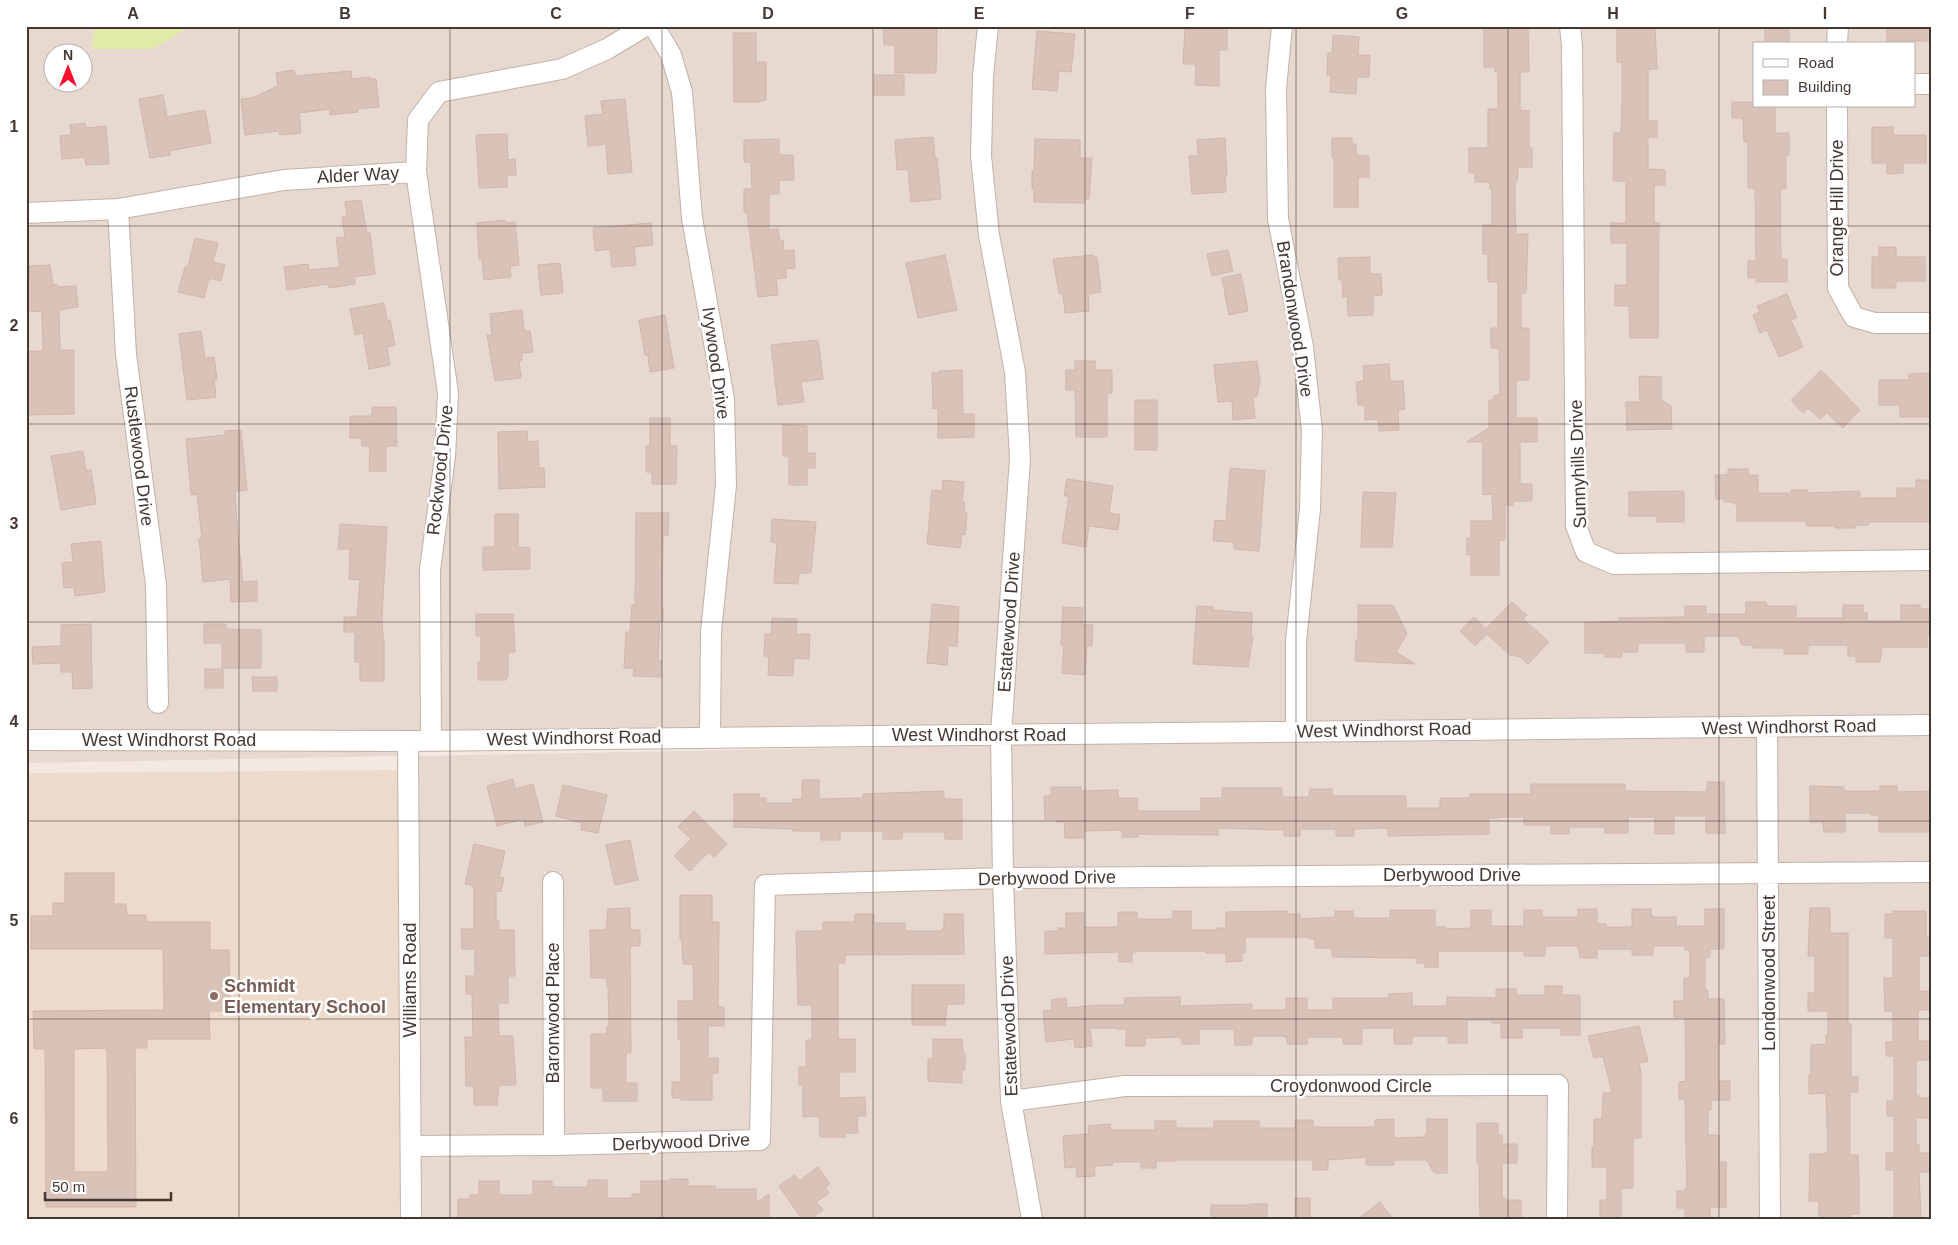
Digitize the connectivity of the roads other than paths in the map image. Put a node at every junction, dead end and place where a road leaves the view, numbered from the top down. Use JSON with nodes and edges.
{"nodes":[{"id":1,"x":645,"y":26,"type":"edge"},
{"id":2,"x":654,"y":26,"type":"edge"},
{"id":3,"x":988,"y":26,"type":"edge"},
{"id":4,"x":1282,"y":26,"type":"edge"},
{"id":5,"x":1570,"y":26,"type":"edge"},
{"id":6,"x":1838,"y":26,"type":"edge"},
{"id":7,"x":1837,"y":42,"type":"edge"},
{"id":8,"x":1916,"y":84,"type":"edge"},
{"id":9,"x":1932,"y":84,"type":"edge"},
{"id":10,"x":1837,"y":108,"type":"edge"},
{"id":11,"x":416,"y":172,"type":"junction"},
{"id":12,"x":118,"y":209,"type":"junction"},
{"id":13,"x":26,"y":213,"type":"edge"},
{"id":14,"x":1932,"y":323,"type":"edge"},
{"id":15,"x":1932,"y":560,"type":"edge"},
{"id":16,"x":158,"y":703,"type":"dead end"},
{"id":17,"x":1932,"y":725,"type":"edge"},
{"id":18,"x":1767,"y":727,"type":"junction"},
{"id":19,"x":1296,"y":731,"type":"junction"},
{"id":20,"x":1001,"y":735,"type":"junction"},
{"id":21,"x":710,"y":736,"type":"junction"},
{"id":22,"x":26,"y":740,"type":"edge"},
{"id":23,"x":408,"y":740,"type":"junction"},
{"id":24,"x":431,"y":740,"type":"junction"},
{"id":25,"x":1932,"y":872,"type":"edge"},
{"id":26,"x":1768,"y":873,"type":"junction"},
{"id":27,"x":1002,"y":878,"type":"junction"},
{"id":28,"x":552,"y":882,"type":"dead end"},
{"id":29,"x":1011,"y":1101,"type":"junction"},
{"id":30,"x":554,"y":1145,"type":"junction"},
{"id":31,"x":411,"y":1146,"type":"junction"},
{"id":32,"x":411,"y":1219,"type":"edge"},
{"id":33,"x":1032,"y":1219,"type":"edge"},
{"id":34,"x":1558,"y":1219,"type":"edge"},
{"id":35,"x":1770,"y":1219,"type":"edge"}],
"edges":[{"from":1,"to":11,"type":"street","name":"Alder Way"},
{"from":2,"to":21,"type":"street","name":"Ivywood Drive"},
{"from":3,"to":20,"type":"street","name":"Estatewood Drive"},
{"from":4,"to":19,"type":"street","name":"Brandonwood Drive"},
{"from":5,"to":15,"type":"street","name":"Sunnyhills Drive"},
{"from":6,"to":7,"type":"street"},
{"from":8,"to":9,"type":"street"},
{"from":10,"to":14,"type":"street","name":"Orange Hill Drive"},
{"from":11,"to":12,"type":"street","name":"Alder Way"},
{"from":11,"to":24,"type":"street","name":"Rockwood Drive"},
{"from":12,"to":13,"type":"street","name":"Alder Way"},
{"from":12,"to":16,"type":"street","name":"Rustlewood Drive"},
{"from":17,"to":18,"type":"street","name":"West Windhorst Road"},
{"from":18,"to":19,"type":"street","name":"West Windhorst Road"},
{"from":18,"to":26,"type":"street","name":"Londonwood Street"},
{"from":19,"to":20,"type":"street","name":"West Windhorst Road"},
{"from":20,"to":21,"type":"street","name":"West Windhorst Road"},
{"from":20,"to":27,"type":"street","name":"Estatewood Drive"},
{"from":21,"to":24,"type":"street","name":"West Windhorst Road"},
{"from":22,"to":23,"type":"street","name":"West Windhorst Road"},
{"from":23,"to":24,"type":"street","name":"West Windhorst Road"},
{"from":23,"to":31,"type":"street","name":"Williams Road"},
{"from":25,"to":26,"type":"street","name":"Derbywood Drive"},
{"from":26,"to":27,"type":"street","name":"Derbywood Drive"},
{"from":26,"to":35,"type":"street","name":"Londonwood Street"},
{"from":27,"to":29,"type":"street","name":"Estatewood Drive"},
{"from":27,"to":30,"type":"street","name":"Derbywood Drive"},
{"from":28,"to":30,"type":"street","name":"Baronwood Place"},
{"from":29,"to":33,"type":"street","name":"Estatewood Drive"},
{"from":29,"to":34,"type":"street","name":"Croydonwood Circle"},
{"from":30,"to":31,"type":"street","name":"Derbywood Drive"},
{"from":31,"to":32,"type":"street","name":"Williams Road"}]}
